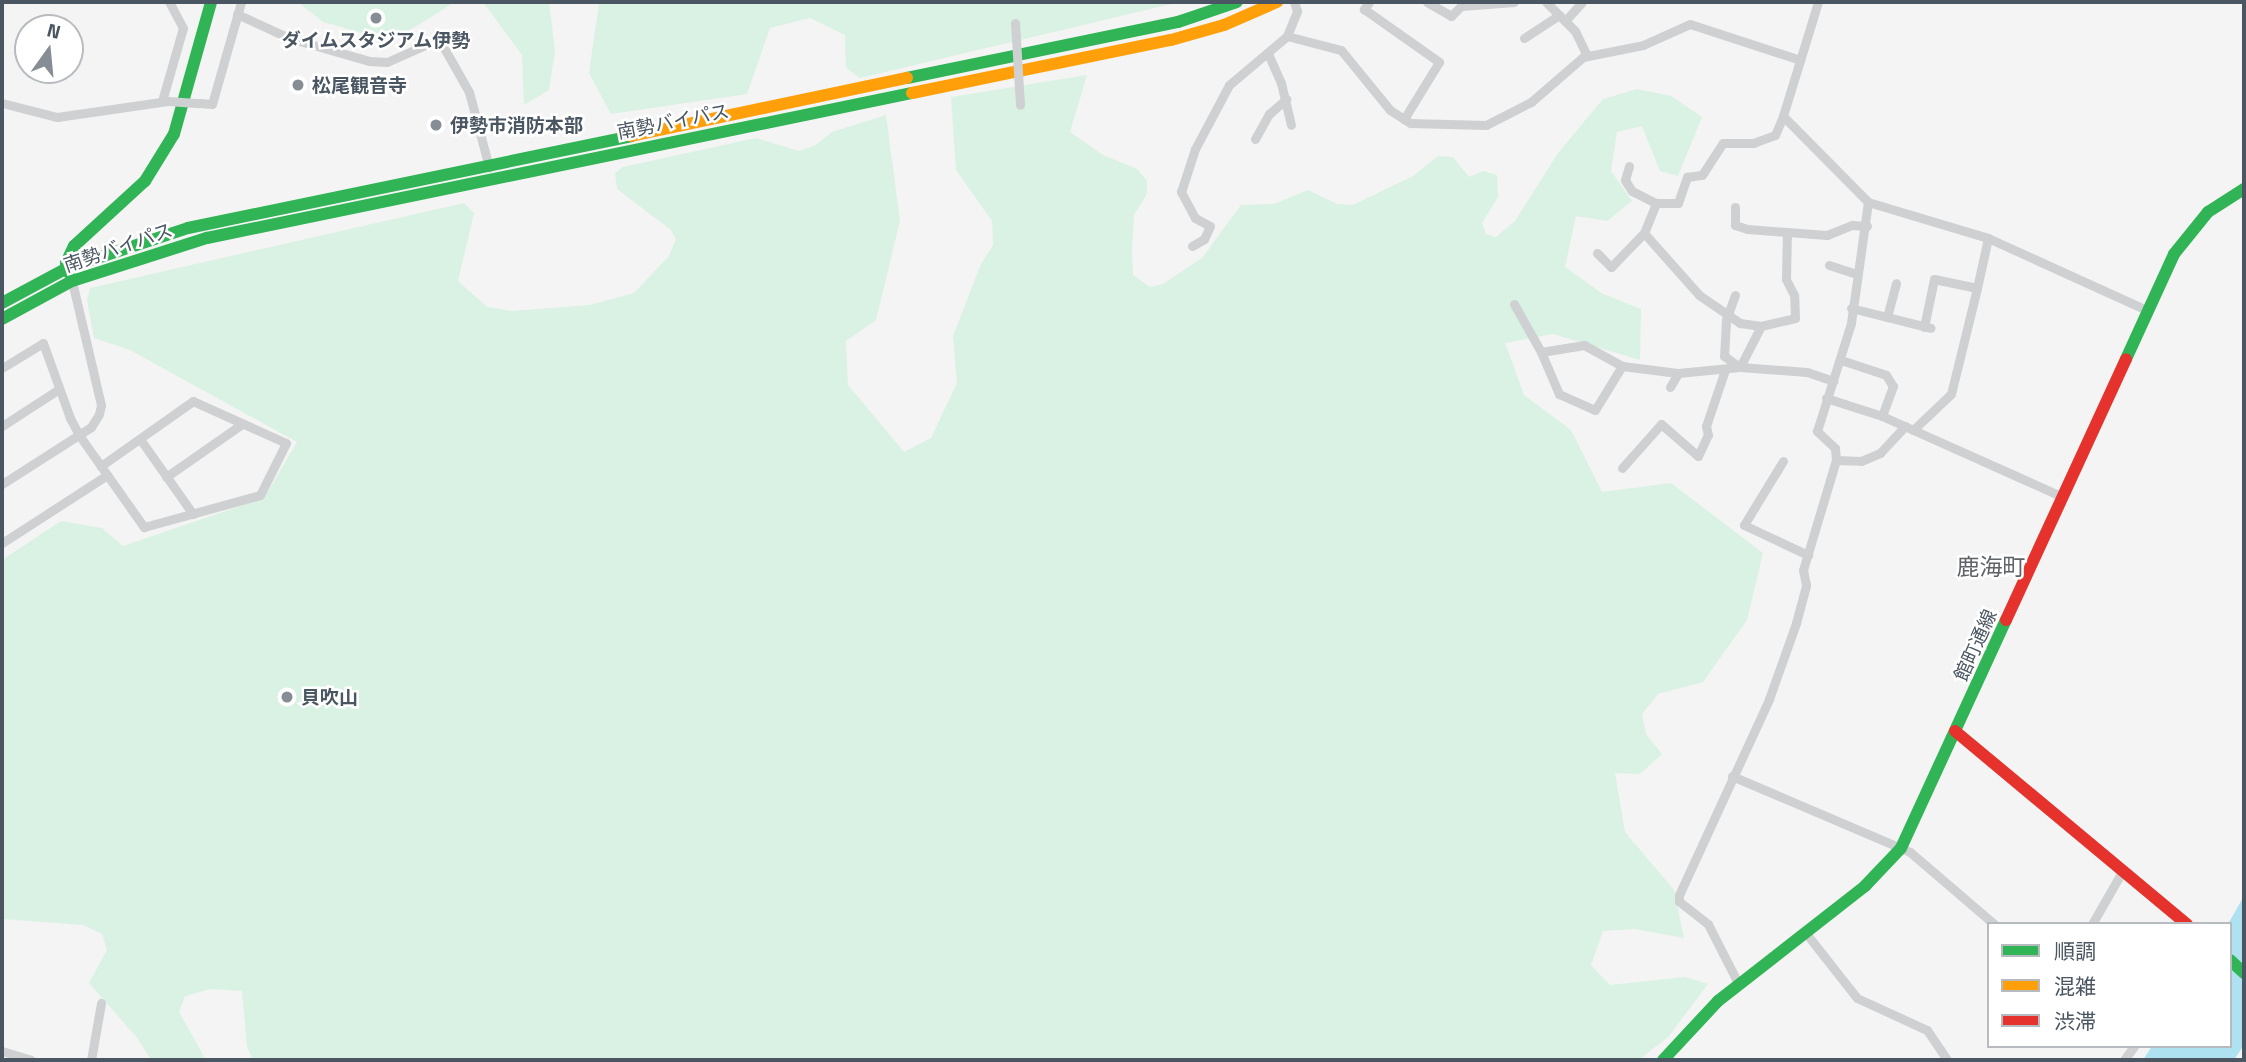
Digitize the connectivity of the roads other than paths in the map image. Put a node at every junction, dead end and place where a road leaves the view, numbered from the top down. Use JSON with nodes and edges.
{"nodes":[{"id":1,"x":169,"y":2,"type":"edge"},
{"id":2,"x":211,"y":2,"type":"edge"},
{"id":3,"x":241,"y":2,"type":"edge"},
{"id":4,"x":1237,"y":2,"type":"edge"},
{"id":5,"x":1277,"y":2,"type":"edge"},
{"id":6,"x":1294,"y":2,"type":"edge"},
{"id":7,"x":1369,"y":2,"type":"edge"},
{"id":8,"x":1427,"y":2,"type":"edge"},
{"id":9,"x":1514,"y":2,"type":"edge"},
{"id":10,"x":1546,"y":2,"type":"edge"},
{"id":11,"x":1582,"y":2,"type":"edge"},
{"id":12,"x":1818,"y":2,"type":"edge"},
{"id":13,"x":237,"y":15,"type":"junction"},
{"id":14,"x":1562,"y":18,"type":"junction"},
{"id":15,"x":1014,"y":23,"type":"dead end"},
{"id":16,"x":1287,"y":36,"type":"junction"},
{"id":17,"x":1524,"y":38,"type":"dead end"},
{"id":18,"x":1269,"y":56,"type":"junction"},
{"id":19,"x":1587,"y":56,"type":"junction"},
{"id":20,"x":1800,"y":60,"type":"junction"},
{"id":21,"x":1286,"y":99,"type":"junction"},
{"id":22,"x":165,"y":101,"type":"junction"},
{"id":23,"x":2,"y":103,"type":"edge"},
{"id":24,"x":1020,"y":105,"type":"dead end"},
{"id":25,"x":1783,"y":116,"type":"junction"},
{"id":26,"x":1404,"y":119,"type":"junction"},
{"id":27,"x":1291,"y":125,"type":"dead end"},
{"id":28,"x":1255,"y":139,"type":"dead end"},
{"id":29,"x":1629,"y":166,"type":"dead end"},
{"id":30,"x":490,"y":172,"type":"junction"},
{"id":31,"x":2244,"y":189,"type":"edge"},
{"id":32,"x":1868,"y":202,"type":"junction"},
{"id":33,"x":1656,"y":203,"type":"junction"},
{"id":34,"x":1735,"y":207,"type":"dead end"},
{"id":35,"x":1867,"y":226,"type":"junction"},
{"id":36,"x":1787,"y":232,"type":"junction"},
{"id":37,"x":1644,"y":233,"type":"junction"},
{"id":38,"x":1988,"y":238,"type":"junction"},
{"id":39,"x":1192,"y":246,"type":"dead end"},
{"id":40,"x":1597,"y":253,"type":"dead end"},
{"id":41,"x":1829,"y":265,"type":"dead end"},
{"id":42,"x":67,"y":268,"type":"junction"},
{"id":43,"x":1857,"y":274,"type":"junction"},
{"id":44,"x":72,"y":281,"type":"junction"},
{"id":45,"x":1896,"y":283,"type":"dead end"},
{"id":46,"x":1978,"y":288,"type":"junction"},
{"id":47,"x":1735,"y":295,"type":"dead end"},
{"id":48,"x":2,"y":303,"type":"edge"},
{"id":49,"x":1514,"y":304,"type":"dead end"},
{"id":50,"x":1851,"y":308,"type":"junction"},
{"id":51,"x":2147,"y":310,"type":"junction"},
{"id":52,"x":1728,"y":314,"type":"junction"},
{"id":53,"x":1887,"y":317,"type":"junction"},
{"id":54,"x":2,"y":319,"type":"edge"},
{"id":55,"x":1761,"y":326,"type":"junction"},
{"id":56,"x":1541,"y":352,"type":"junction"},
{"id":57,"x":1841,"y":360,"type":"junction"},
{"id":58,"x":1622,"y":366,"type":"junction"},
{"id":59,"x":1740,"y":367,"type":"junction"},
{"id":60,"x":2,"y":368,"type":"edge"},
{"id":61,"x":1725,"y":370,"type":"junction"},
{"id":62,"x":1678,"y":373,"type":"junction"},
{"id":63,"x":1833,"y":381,"type":"junction"},
{"id":64,"x":1670,"y":387,"type":"dead end"},
{"id":65,"x":59,"y":389,"type":"junction"},
{"id":66,"x":1826,"y":398,"type":"junction"},
{"id":67,"x":1882,"y":416,"type":"junction"},
{"id":68,"x":242,"y":424,"type":"junction"},
{"id":69,"x":2,"y":426,"type":"edge"},
{"id":70,"x":1909,"y":428,"type":"junction"},
{"id":71,"x":79,"y":435,"type":"junction"},
{"id":72,"x":140,"y":439,"type":"junction"},
{"id":73,"x":1836,"y":460,"type":"junction"},
{"id":74,"x":1783,"y":461,"type":"dead end"},
{"id":75,"x":1622,"y":468,"type":"dead end"},
{"id":76,"x":104,"y":470,"type":"junction"},
{"id":77,"x":166,"y":477,"type":"junction"},
{"id":78,"x":2,"y":484,"type":"edge"},
{"id":79,"x":2061,"y":496,"type":"junction"},
{"id":80,"x":193,"y":514,"type":"junction"},
{"id":81,"x":2,"y":543,"type":"edge"},
{"id":82,"x":1808,"y":555,"type":"junction"},
{"id":83,"x":1955,"y":731,"type":"junction"},
{"id":84,"x":1732,"y":776,"type":"junction"},
{"id":85,"x":1901,"y":848,"type":"junction"},
{"id":86,"x":2123,"y":870,"type":"junction"},
{"id":87,"x":1992,"y":922,"type":"edge"},
{"id":88,"x":2093,"y":922,"type":"edge"},
{"id":89,"x":2185,"y":922,"type":"edge"},
{"id":90,"x":1805,"y":932,"type":"junction"},
{"id":91,"x":1738,"y":983,"type":"junction"},
{"id":92,"x":101,"y":1003,"type":"dead end"},
{"id":93,"x":2,"y":1051,"type":"edge"},
{"id":94,"x":31,"y":1060,"type":"edge"},
{"id":95,"x":91,"y":1060,"type":"edge"},
{"id":96,"x":1664,"y":1060,"type":"edge"},
{"id":97,"x":1947,"y":1060,"type":"edge"}],
"edges":[{"from":1,"to":22,"type":"street"},
{"from":2,"to":42,"type":"main road"},
{"from":3,"to":13,"type":"street"},
{"from":4,"to":30,"type":"main road","name":"南勢バイパス"},
{"from":5,"to":30,"type":"main road","name":"南勢バイパス"},
{"from":6,"to":16,"type":"street"},
{"from":7,"to":26,"type":"street"},
{"from":8,"to":9,"type":"street"},
{"from":10,"to":14,"type":"street"},
{"from":11,"to":14,"type":"street"},
{"from":12,"to":20,"type":"street"},
{"from":13,"to":22,"type":"street","bridge":true},
{"from":13,"to":30,"type":"street"},
{"from":14,"to":17,"type":"street"},
{"from":14,"to":19,"type":"street"},
{"from":15,"to":24,"type":"street","bridge":true},
{"from":16,"to":18,"type":"street"},
{"from":16,"to":26,"type":"street"},
{"from":18,"to":21,"type":"street"},
{"from":18,"to":39,"type":"street"},
{"from":19,"to":20,"type":"street"},
{"from":19,"to":26,"type":"street"},
{"from":20,"to":25,"type":"street"},
{"from":21,"to":27,"type":"street"},
{"from":21,"to":28,"type":"street"},
{"from":22,"to":23,"type":"street"},
{"from":25,"to":32,"type":"street"},
{"from":25,"to":33,"type":"street"},
{"from":29,"to":33,"type":"street"},
{"from":30,"to":42,"type":"main road","name":"南勢バイパス"},
{"from":30,"to":44,"type":"main road","name":"南勢バイパス"},
{"from":31,"to":51,"type":"main road","name":"館町通線"},
{"from":32,"to":35,"type":"street"},
{"from":32,"to":38,"type":"street"},
{"from":33,"to":37,"type":"street"},
{"from":34,"to":36,"type":"street"},
{"from":35,"to":36,"type":"street"},
{"from":35,"to":43,"type":"street"},
{"from":36,"to":55,"type":"street"},
{"from":37,"to":40,"type":"street"},
{"from":37,"to":52,"type":"street"},
{"from":38,"to":46,"type":"street"},
{"from":38,"to":51,"type":"street"},
{"from":41,"to":43,"type":"street"},
{"from":42,"to":44,"type":"main road"},
{"from":42,"to":48,"type":"main road","name":"南勢バイパス"},
{"from":43,"to":50,"type":"street"},
{"from":44,"to":54,"type":"main road","name":"南勢バイパス"},
{"from":44,"to":71,"type":"street"},
{"from":45,"to":53,"type":"street"},
{"from":46,"to":53,"type":"street"},
{"from":46,"to":70,"type":"street"},
{"from":47,"to":52,"type":"street"},
{"from":49,"to":56,"type":"street"},
{"from":50,"to":53,"type":"street"},
{"from":50,"to":57,"type":"street"},
{"from":51,"to":79,"type":"main road","name":"館町通線"},
{"from":52,"to":55,"type":"street"},
{"from":52,"to":59,"type":"street"},
{"from":55,"to":59,"type":"street"},
{"from":56,"to":58,"type":"street"},
{"from":56,"to":58,"type":"street"},
{"from":57,"to":63,"type":"street"},
{"from":57,"to":67,"type":"street"},
{"from":58,"to":62,"type":"street"},
{"from":59,"to":61,"type":"street"},
{"from":59,"to":63,"type":"street"},
{"from":60,"to":65,"type":"street"},
{"from":61,"to":62,"type":"street"},
{"from":61,"to":75,"type":"street"},
{"from":62,"to":64,"type":"street"},
{"from":63,"to":66,"type":"street"},
{"from":65,"to":69,"type":"street"},
{"from":65,"to":71,"type":"street"},
{"from":66,"to":67,"type":"street"},
{"from":66,"to":73,"type":"street"},
{"from":67,"to":70,"type":"street"},
{"from":68,"to":72,"type":"street"},
{"from":68,"to":77,"type":"street"},
{"from":68,"to":80,"type":"street"},
{"from":70,"to":73,"type":"street"},
{"from":70,"to":79,"type":"street"},
{"from":71,"to":76,"type":"street"},
{"from":71,"to":78,"type":"street"},
{"from":72,"to":76,"type":"street"},
{"from":72,"to":77,"type":"street"},
{"from":73,"to":82,"type":"street"},
{"from":74,"to":82,"type":"street"},
{"from":76,"to":80,"type":"street"},
{"from":76,"to":81,"type":"street"},
{"from":77,"to":80,"type":"street"},
{"from":79,"to":83,"type":"main road","name":"館町通線"},
{"from":82,"to":84,"type":"street"},
{"from":83,"to":85,"type":"main road","name":"館町通線"},
{"from":83,"to":86,"type":"main road"},
{"from":84,"to":85,"type":"street"},
{"from":84,"to":91,"type":"street"},
{"from":85,"to":87,"type":"street"},
{"from":85,"to":90,"type":"main road","name":"館町通線"},
{"from":86,"to":88,"type":"street"},
{"from":86,"to":89,"type":"main road"},
{"from":90,"to":91,"type":"main road","name":"館町通線"},
{"from":90,"to":97,"type":"street"},
{"from":91,"to":96,"type":"main road","name":"館町通線"},
{"from":92,"to":95,"type":"street"},
{"from":93,"to":94,"type":"street"}]}
